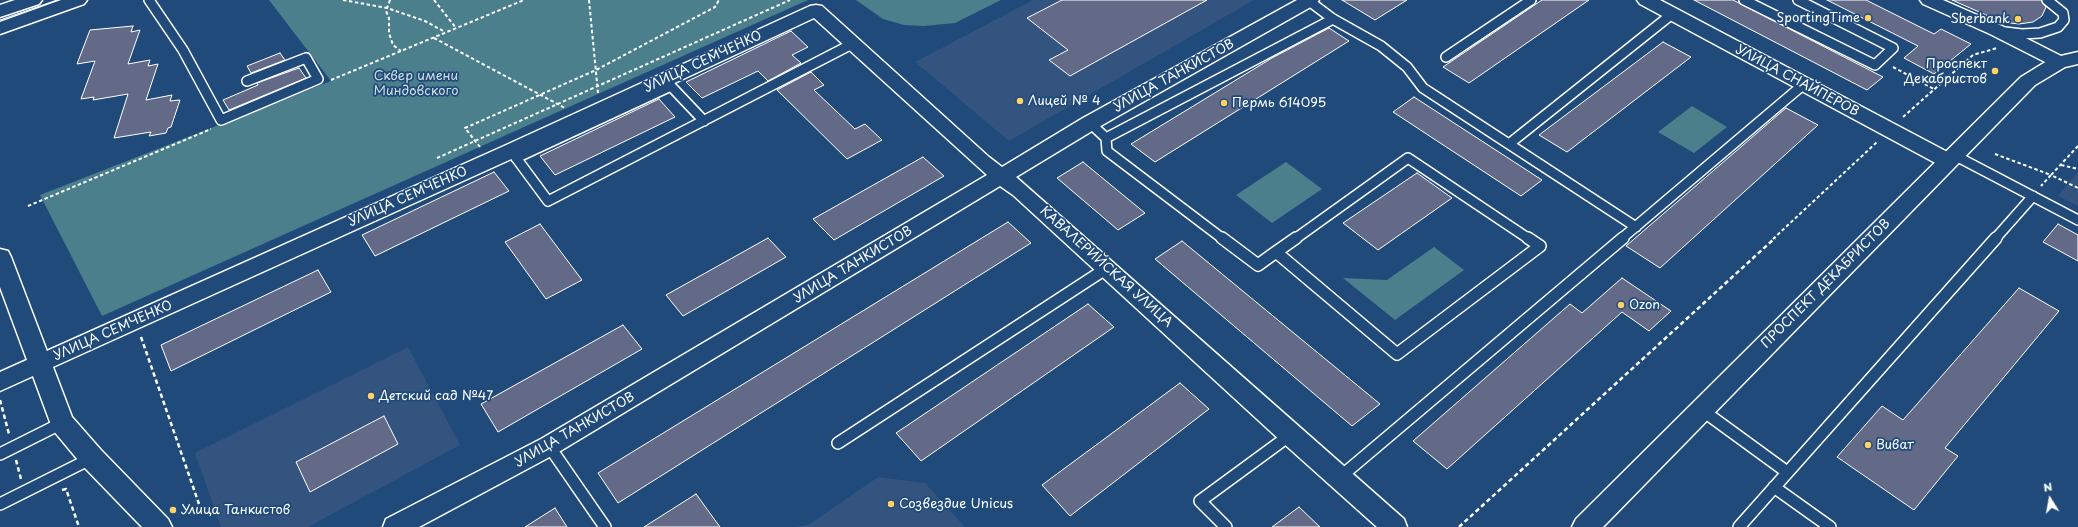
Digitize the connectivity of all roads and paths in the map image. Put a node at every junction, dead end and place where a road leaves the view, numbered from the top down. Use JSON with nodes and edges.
{"nodes":[{"id":1,"x":32,"y":0,"type":"edge"},
{"id":2,"x":78,"y":0,"type":"edge"},
{"id":3,"x":149,"y":0,"type":"edge"},
{"id":4,"x":343,"y":0,"type":"edge"},
{"id":5,"x":390,"y":0,"type":"edge"},
{"id":6,"x":434,"y":0,"type":"edge"},
{"id":7,"x":589,"y":0,"type":"edge"},
{"id":8,"x":719,"y":0,"type":"edge"},
{"id":9,"x":790,"y":0,"type":"edge"},
{"id":10,"x":1310,"y":0,"type":"edge"},
{"id":11,"x":1532,"y":0,"type":"edge"},
{"id":12,"x":1646,"y":0,"type":"edge"},
{"id":13,"x":1744,"y":0,"type":"edge"},
{"id":14,"x":1798,"y":0,"type":"edge"},
{"id":15,"x":1930,"y":0,"type":"edge"},
{"id":16,"x":2047,"y":0,"type":"edge"},
{"id":17,"x":387,"y":8,"type":"junction"},
{"id":18,"x":816,"y":10,"type":"joint"},
{"id":19,"x":0,"y":11,"type":"edge"},
{"id":20,"x":1672,"y":14,"type":"junction"},
{"id":21,"x":1334,"y":18,"type":"junction"},
{"id":22,"x":0,"y":28,"type":"edge"},
{"id":23,"x":456,"y":28,"type":"dead end"},
{"id":24,"x":1996,"y":30,"type":"junction"},
{"id":25,"x":446,"y":32,"type":"dead end"},
{"id":26,"x":433,"y":38,"type":"dead end"},
{"id":27,"x":2018,"y":41,"type":"junction"},
{"id":28,"x":854,"y":43,"type":"junction"},
{"id":29,"x":401,"y":51,"type":"dead end"},
{"id":30,"x":1446,"y":57,"type":"dead end"},
{"id":31,"x":1880,"y":60,"type":"junction"},
{"id":32,"x":2069,"y":60,"type":"edge"},
{"id":33,"x":596,"y":70,"type":"junction"},
{"id":34,"x":247,"y":81,"type":"dead end"},
{"id":35,"x":668,"y":83,"type":"junction"},
{"id":36,"x":1804,"y":84,"type":"junction"},
{"id":37,"x":598,"y":86,"type":"junction"},
{"id":38,"x":1934,"y":89,"type":"junction"},
{"id":39,"x":540,"y":94,"type":"junction"},
{"id":40,"x":599,"y":98,"type":"dead end"},
{"id":41,"x":558,"y":104,"type":"junction"},
{"id":42,"x":571,"y":111,"type":"dead end"},
{"id":43,"x":1903,"y":117,"type":"dead end"},
{"id":44,"x":704,"y":121,"type":"junction"},
{"id":45,"x":1090,"y":123,"type":"junction"},
{"id":46,"x":1106,"y":138,"type":"junction"},
{"id":47,"x":475,"y":140,"type":"junction"},
{"id":48,"x":1877,"y":142,"type":"dead end"},
{"id":49,"x":1509,"y":144,"type":"junction"},
{"id":50,"x":2078,"y":146,"type":"edge"},
{"id":51,"x":483,"y":151,"type":"dead end"},
{"id":52,"x":1995,"y":154,"type":"dead end"},
{"id":53,"x":514,"y":155,"type":"junction"},
{"id":54,"x":437,"y":158,"type":"dead end"},
{"id":55,"x":1951,"y":158,"type":"junction"},
{"id":56,"x":2060,"y":165,"type":"junction"},
{"id":57,"x":2078,"y":169,"type":"edge"},
{"id":58,"x":1003,"y":175,"type":"junction"},
{"id":59,"x":2051,"y":175,"type":"junction"},
{"id":60,"x":2078,"y":188,"type":"edge"},
{"id":61,"x":2033,"y":196,"type":"junction"},
{"id":62,"x":2078,"y":220,"type":"edge"},
{"id":63,"x":1636,"y":227,"type":"junction"},
{"id":64,"x":1276,"y":252,"type":"junction"},
{"id":65,"x":0,"y":257,"type":"edge"},
{"id":66,"x":1107,"y":268,"type":"junction"},
{"id":67,"x":139,"y":332,"type":"dead end"},
{"id":68,"x":40,"y":364,"type":"junction"},
{"id":69,"x":0,"y":382,"type":"edge"},
{"id":70,"x":1702,"y":410,"type":"junction"},
{"id":71,"x":62,"y":423,"type":"junction"},
{"id":72,"x":1290,"y":435,"type":"junction"},
{"id":73,"x":838,"y":443,"type":"dead end"},
{"id":74,"x":549,"y":446,"type":"junction"},
{"id":75,"x":0,"y":454,"type":"edge"},
{"id":76,"x":92,"y":458,"type":"junction"},
{"id":77,"x":1786,"y":472,"type":"junction"},
{"id":78,"x":1339,"y":478,"type":"junction"},
{"id":79,"x":1774,"y":487,"type":"junction"},
{"id":80,"x":0,"y":504,"type":"edge"},
{"id":81,"x":198,"y":504,"type":"dead end"},
{"id":82,"x":159,"y":527,"type":"edge"},
{"id":83,"x":395,"y":527,"type":"edge"},
{"id":84,"x":605,"y":527,"type":"edge"},
{"id":85,"x":1226,"y":527,"type":"edge"},
{"id":86,"x":1395,"y":527,"type":"edge"},
{"id":87,"x":1459,"y":527,"type":"edge"},
{"id":88,"x":1585,"y":527,"type":"edge"},
{"id":89,"x":1739,"y":527,"type":"edge"},
{"id":90,"x":1830,"y":527,"type":"edge"}],
"edges":[{"from":1,"to":19,"type":"main road"},
{"from":2,"to":22,"type":"main road"},
{"from":3,"to":34,"type":"lane"},
{"from":4,"to":17,"type":"path"},
{"from":5,"to":17,"type":"path"},
{"from":6,"to":23,"type":"path"},
{"from":7,"to":33,"type":"path"},
{"from":8,"to":33,"type":"path"},
{"from":9,"to":37,"type":"path"},
{"from":10,"to":21,"type":"lane"},
{"from":10,"to":45,"type":"street","name":"УЛИЦА ТАНКИСТОВ"},
{"from":11,"to":30,"type":"lane"},
{"from":12,"to":20,"type":"main road","name":"УЛИЦА СНАЙПЕРОВ"},
{"from":13,"to":31,"type":"lane"},
{"from":14,"to":31,"type":"lane"},
{"from":15,"to":24,"type":"street"},
{"from":16,"to":24,"type":"lane"},
{"from":17,"to":25,"type":"path"},
{"from":17,"to":29,"type":"path"},
{"from":18,"to":28,"type":"street","name":"КАВАЛЕРИЙСКАЯ УЛИЦА"},
{"from":18,"to":35,"type":"street","name":"УЛИЦА СЕМЧЕНКО"},
{"from":20,"to":36,"type":"main road","name":"УЛИЦА СНАЙПЕРОВ"},
{"from":20,"to":49,"type":"lane"},
{"from":21,"to":46,"type":"lane"},
{"from":21,"to":49,"type":"lane"},
{"from":24,"to":27,"type":"street"},
{"from":26,"to":39,"type":"path"},
{"from":27,"to":32,"type":"street"},
{"from":27,"to":38,"type":"path"},
{"from":28,"to":44,"type":"lane"},
{"from":28,"to":58,"type":"street","name":"КАВАЛЕРИЙСКАЯ УЛИЦА"},
{"from":31,"to":38,"type":"path"},
{"from":32,"to":55,"type":"main road","name":"ПРОСПЕКТ ДЕКАБРИСТОВ"},
{"from":33,"to":37,"type":"path"},
{"from":33,"to":39,"type":"path"},
{"from":35,"to":44,"type":"lane"},
{"from":35,"to":53,"type":"street","name":"УЛИЦА СЕМЧЕНКО"},
{"from":36,"to":55,"type":"main road","name":"УЛИЦА СНАЙПЕРОВ"},
{"from":36,"to":63,"type":"lane"},
{"from":37,"to":40,"type":"path"},
{"from":37,"to":41,"type":"path"},
{"from":38,"to":43,"type":"path"},
{"from":39,"to":41,"type":"path"},
{"from":39,"to":47,"type":"path"},
{"from":41,"to":42,"type":"path"},
{"from":41,"to":47,"type":"path"},
{"from":44,"to":53,"type":"lane"},
{"from":45,"to":46,"type":"lane"},
{"from":45,"to":58,"type":"street","name":"УЛИЦА ТАНКИСТОВ"},
{"from":46,"to":64,"type":"lane"},
{"from":47,"to":51,"type":"path"},
{"from":47,"to":54,"type":"path"},
{"from":48,"to":87,"type":"path"},
{"from":49,"to":63,"type":"lane"},
{"from":50,"to":56,"type":"path"},
{"from":52,"to":59,"type":"path"},
{"from":53,"to":68,"type":"street","name":"УЛИЦА СЕМЧЕНКО"},
{"from":55,"to":61,"type":"lane"},
{"from":55,"to":70,"type":"main road","name":"ПРОСПЕКТ ДЕКАБРИСТОВ"},
{"from":56,"to":57,"type":"path"},
{"from":56,"to":59,"type":"path"},
{"from":58,"to":66,"type":"street","name":"КАВАЛЕРИЙСКАЯ УЛИЦА"},
{"from":58,"to":74,"type":"street","name":"УЛИЦА ТАНКИСТОВ"},
{"from":59,"to":60,"type":"path"},
{"from":59,"to":61,"type":"path"},
{"from":61,"to":62,"type":"lane"},
{"from":61,"to":77,"type":"lane"},
{"from":63,"to":78,"type":"lane"},
{"from":64,"to":64,"type":"lane"},
{"from":65,"to":68,"type":"main road"},
{"from":66,"to":72,"type":"street","name":"КАВАЛЕРИЙСКАЯ УЛИЦА"},
{"from":66,"to":73,"type":"lane"},
{"from":67,"to":81,"type":"path"},
{"from":68,"to":69,"type":"street","name":"УЛИЦА СЕМЧЕНКО"},
{"from":68,"to":71,"type":"main road"},
{"from":70,"to":77,"type":"lane"},
{"from":70,"to":88,"type":"main road","name":"ПРОСПЕКТ ДЕКАБРИСТОВ"},
{"from":71,"to":75,"type":"lane"},
{"from":71,"to":76,"type":"main road"},
{"from":72,"to":78,"type":"street","name":"КАВАЛЕРИЙСКАЯ УЛИЦА"},
{"from":72,"to":85,"type":"lane"},
{"from":74,"to":83,"type":"street","name":"УЛИЦА ТАНКИСТОВ"},
{"from":74,"to":84,"type":"lane"},
{"from":76,"to":80,"type":"lane"},
{"from":76,"to":82,"type":"main road"},
{"from":77,"to":79,"type":"lane"},
{"from":78,"to":86,"type":"street","name":"КАВАЛЕРИЙСКАЯ УЛИЦА"},
{"from":79,"to":89,"type":"lane"},
{"from":79,"to":90,"type":"lane"}]}
